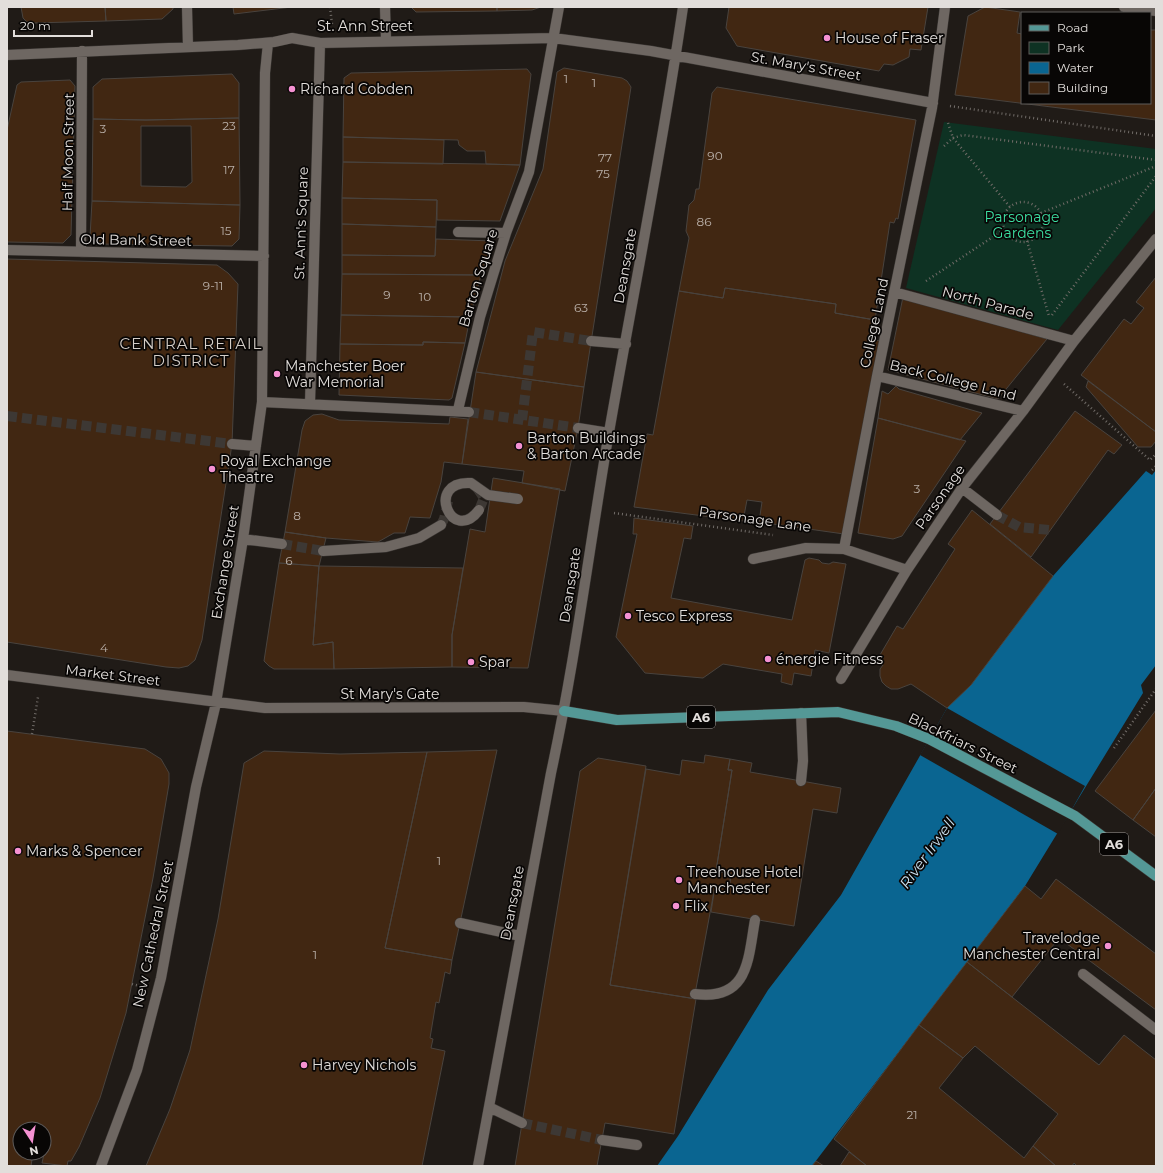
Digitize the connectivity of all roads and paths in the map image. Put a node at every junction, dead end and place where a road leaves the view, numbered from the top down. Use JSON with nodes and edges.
{"nodes":[{"id":1,"x":187,"y":7,"type":"edge"},
{"id":2,"x":385,"y":7,"type":"edge"},
{"id":3,"x":559,"y":7,"type":"edge"},
{"id":4,"x":683,"y":7,"type":"edge"},
{"id":5,"x":945,"y":7,"type":"edge"},
{"id":6,"x":1129,"y":7,"type":"edge"},
{"id":7,"x":1156,"y":11,"type":"edge"},
{"id":8,"x":553,"y":38,"type":"junction"},
{"id":9,"x":386,"y":40,"type":"junction"},
{"id":10,"x":268,"y":43,"type":"junction"},
{"id":11,"x":320,"y":43,"type":"junction"},
{"id":12,"x":188,"y":47,"type":"junction"},
{"id":13,"x":82,"y":51,"type":"junction"},
{"id":14,"x":7,"y":55,"type":"edge"},
{"id":15,"x":675,"y":56,"type":"junction"},
{"id":16,"x":938,"y":104,"type":"junction"},
{"id":17,"x":946,"y":116,"type":"dead end"},
{"id":18,"x":1156,"y":136,"type":"edge"},
{"id":19,"x":953,"y":138,"type":"junction"},
{"id":20,"x":1156,"y":160,"type":"edge"},
{"id":21,"x":1156,"y":166,"type":"edge"},
{"id":22,"x":1156,"y":176,"type":"edge"},
{"id":23,"x":1010,"y":207,"type":"junction"},
{"id":24,"x":1041,"y":213,"type":"junction"},
{"id":25,"x":1005,"y":229,"type":"junction"},
{"id":26,"x":458,"y":232,"type":"dead end"},
{"id":27,"x":506,"y":233,"type":"junction"},
{"id":28,"x":1156,"y":239,"type":"edge"},
{"id":29,"x":1027,"y":241,"type":"junction"},
{"id":30,"x":7,"y":250,"type":"edge"},
{"id":31,"x":82,"y":252,"type":"junction"},
{"id":32,"x":264,"y":256,"type":"junction"},
{"id":33,"x":932,"y":284,"type":"dead end"},
{"id":34,"x":894,"y":292,"type":"junction"},
{"id":35,"x":1043,"y":317,"type":"dead end"},
{"id":36,"x":1049,"y":318,"type":"junction"},
{"id":37,"x":592,"y":341,"type":"tunnel mouth"},
{"id":38,"x":1074,"y":341,"type":"junction"},
{"id":39,"x":626,"y":344,"type":"junction"},
{"id":40,"x":1050,"y":372,"type":"junction"},
{"id":41,"x":877,"y":376,"type":"junction"},
{"id":42,"x":262,"y":402,"type":"junction"},
{"id":43,"x":310,"y":404,"type":"junction"},
{"id":44,"x":458,"y":410,"type":"junction"},
{"id":45,"x":1023,"y":411,"type":"junction"},
{"id":46,"x":469,"y":412,"type":"tunnel mouth"},
{"id":47,"x":578,"y":428,"type":"tunnel mouth"},
{"id":48,"x":609,"y":433,"type":"junction"},
{"id":49,"x":232,"y":444,"type":"tunnel mouth"},
{"id":50,"x":256,"y":446,"type":"junction"},
{"id":51,"x":1156,"y":454,"type":"edge"},
{"id":52,"x":1156,"y":466,"type":"edge"},
{"id":53,"x":1152,"y":470,"type":"dead end"},
{"id":54,"x":962,"y":488,"type":"junction"},
{"id":55,"x":518,"y":499,"type":"dead end"},
{"id":56,"x":479,"y":510,"type":"dead end"},
{"id":57,"x":596,"y":511,"type":"junction"},
{"id":58,"x":997,"y":515,"type":"tunnel mouth"},
{"id":59,"x":441,"y":525,"type":"tunnel mouth"},
{"id":60,"x":779,"y":536,"type":"dead end"},
{"id":61,"x":243,"y":539,"type":"junction"},
{"id":62,"x":282,"y":544,"type":"tunnel mouth"},
{"id":63,"x":844,"y":549,"type":"junction"},
{"id":64,"x":323,"y":550,"type":"tunnel mouth"},
{"id":65,"x":753,"y":559,"type":"dead end"},
{"id":66,"x":907,"y":570,"type":"junction"},
{"id":67,"x":7,"y":675,"type":"edge"},
{"id":68,"x":841,"y":679,"type":"dead end"},
{"id":69,"x":1156,"y":689,"type":"edge"},
{"id":70,"x":38,"y":696,"type":"dead end"},
{"id":71,"x":216,"y":703,"type":"junction"},
{"id":72,"x":564,"y":711,"type":"junction"},
{"id":73,"x":801,"y":713,"type":"junction"},
{"id":74,"x":32,"y":734,"type":"dead end"},
{"id":75,"x":1114,"y":748,"type":"dead end"},
{"id":76,"x":801,"y":781,"type":"dead end"},
{"id":77,"x":1156,"y":876,"type":"edge"},
{"id":78,"x":755,"y":920,"type":"dead end"},
{"id":79,"x":460,"y":923,"type":"dead end"},
{"id":80,"x":520,"y":936,"type":"junction"},
{"id":81,"x":1082,"y":974,"type":"dead end"},
{"id":82,"x":695,"y":994,"type":"dead end"},
{"id":83,"x":1156,"y":1030,"type":"edge"},
{"id":84,"x":489,"y":1107,"type":"junction"},
{"id":85,"x":522,"y":1124,"type":"tunnel mouth"},
{"id":86,"x":602,"y":1140,"type":"tunnel mouth"},
{"id":87,"x":637,"y":1145,"type":"dead end"},
{"id":88,"x":101,"y":1166,"type":"edge"},
{"id":89,"x":478,"y":1166,"type":"edge"}],
"edges":[{"from":1,"to":12,"type":"street"},
{"from":2,"to":9,"type":"street"},
{"from":3,"to":8,"type":"street","name":"Barton Square"},
{"from":4,"to":15,"type":"street","name":"Deansgate"},
{"from":5,"to":16,"type":"street","name":"College Land"},
{"from":6,"to":7,"type":"street"},
{"from":8,"to":9,"type":"street","name":"St. Ann Street"},
{"from":8,"to":15,"type":"street","name":"St. Ann Street"},
{"from":8,"to":27,"type":"street","name":"Barton Square"},
{"from":9,"to":11,"type":"street","name":"St. Ann Street"},
{"from":10,"to":11,"type":"street","name":"St. Ann Street"},
{"from":10,"to":12,"type":"street","name":"St. Ann Street"},
{"from":10,"to":32,"type":"street"},
{"from":11,"to":43,"type":"street","name":"St. Ann's Square"},
{"from":12,"to":13,"type":"street","name":"St. Ann Street"},
{"from":13,"to":14,"type":"street","name":"St. Ann Street"},
{"from":13,"to":31,"type":"street","name":"Half Moon Street"},
{"from":15,"to":16,"type":"street","name":"St. Mary's Street"},
{"from":15,"to":39,"type":"street","name":"Deansgate"},
{"from":16,"to":18,"type":"path"},
{"from":16,"to":34,"type":"street","name":"College Land"},
{"from":17,"to":19,"type":"path"},
{"from":19,"to":20,"type":"path"},
{"from":19,"to":23,"type":"path"},
{"from":21,"to":24,"type":"path"},
{"from":22,"to":36,"type":"path"},
{"from":23,"to":24,"type":"path"},
{"from":23,"to":25,"type":"path"},
{"from":24,"to":29,"type":"path"},
{"from":25,"to":29,"type":"path"},
{"from":25,"to":33,"type":"path"},
{"from":26,"to":27,"type":"street"},
{"from":27,"to":44,"type":"street","name":"Barton Square"},
{"from":28,"to":38,"type":"street","name":"Parsonage"},
{"from":29,"to":36,"type":"path"},
{"from":30,"to":31,"type":"street","name":"Old Bank Street"},
{"from":31,"to":32,"type":"street","name":"Old Bank Street"},
{"from":32,"to":42,"type":"street"},
{"from":34,"to":38,"type":"street","name":"North Parade"},
{"from":34,"to":41,"type":"street","name":"College Land"},
{"from":35,"to":36,"type":"path"},
{"from":37,"to":39,"type":"street"},
{"from":38,"to":40,"type":"street","name":"Parsonage"},
{"from":39,"to":48,"type":"street","name":"Deansgate"},
{"from":40,"to":45,"type":"street","name":"Parsonage"},
{"from":40,"to":51,"type":"path"},
{"from":41,"to":45,"type":"street","name":"Back College Land"},
{"from":41,"to":63,"type":"street","name":"College Land"},
{"from":42,"to":43,"type":"street"},
{"from":42,"to":50,"type":"street","name":"Exchange Street"},
{"from":43,"to":44,"type":"street"},
{"from":44,"to":46,"type":"street"},
{"from":45,"to":54,"type":"street","name":"Parsonage"},
{"from":47,"to":48,"type":"street"},
{"from":48,"to":57,"type":"street","name":"Deansgate"},
{"from":49,"to":50,"type":"street"},
{"from":50,"to":61,"type":"street","name":"Exchange Street"},
{"from":52,"to":53,"type":"path"},
{"from":54,"to":58,"type":"street"},
{"from":54,"to":66,"type":"street","name":"Parsonage"},
{"from":55,"to":56,"type":"street","bridge":true},
{"from":57,"to":60,"type":"path","name":"Parsonage Lane"},
{"from":57,"to":72,"type":"street","name":"Deansgate"},
{"from":59,"to":64,"type":"street"},
{"from":61,"to":62,"type":"street"},
{"from":61,"to":71,"type":"street","name":"Exchange Street"},
{"from":63,"to":65,"type":"street"},
{"from":63,"to":66,"type":"street"},
{"from":66,"to":68,"type":"street","name":"Parsonage"},
{"from":67,"to":71,"type":"street","name":"Market Street"},
{"from":69,"to":75,"type":"path"},
{"from":70,"to":74,"type":"path"},
{"from":71,"to":72,"type":"street","name":"St Mary's Gate"},
{"from":71,"to":88,"type":"street","name":"New Cathedral Street"},
{"from":72,"to":73,"type":"main road","name":"Blackfriars Street","number":"A6"},
{"from":72,"to":80,"type":"street","name":"Deansgate"},
{"from":73,"to":76,"type":"street"},
{"from":73,"to":77,"type":"main road","name":"Blackfriars Street","number":"A6"},
{"from":78,"to":82,"type":"street"},
{"from":79,"to":80,"type":"street"},
{"from":80,"to":84,"type":"street","name":"Deansgate"},
{"from":81,"to":83,"type":"street"},
{"from":84,"to":85,"type":"street"},
{"from":84,"to":89,"type":"street","name":"Deansgate"},
{"from":86,"to":87,"type":"street"}]}
